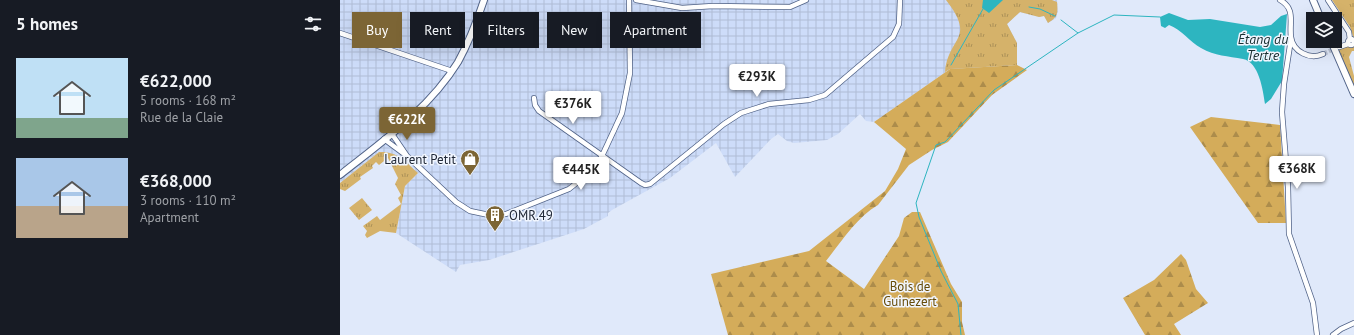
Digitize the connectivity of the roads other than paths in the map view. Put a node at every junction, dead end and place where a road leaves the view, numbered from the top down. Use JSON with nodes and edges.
{"nodes":[{"id":1,"x":484,"y":0,"type":"edge"},
{"id":2,"x":629,"y":0,"type":"edge"},
{"id":3,"x":636,"y":0,"type":"edge"},
{"id":4,"x":721,"y":0,"type":"edge"},
{"id":5,"x":806,"y":0,"type":"edge"},
{"id":6,"x":900,"y":0,"type":"edge"},
{"id":7,"x":1280,"y":0,"type":"edge"},
{"id":8,"x":1313,"y":0,"type":"edge"},
{"id":9,"x":1328,"y":0,"type":"edge"},
{"id":10,"x":720,"y":6,"type":"junction"},
{"id":11,"x":1318,"y":12,"type":"edge"},
{"id":12,"x":340,"y":33,"type":"edge"},
{"id":13,"x":1291,"y":39,"type":"junction"},
{"id":14,"x":1351,"y":42,"type":"edge"},
{"id":15,"x":1334,"y":48,"type":"edge"},
{"id":16,"x":1323,"y":54,"type":"tunnel mouth"},
{"id":17,"x":452,"y":71,"type":"junction"},
{"id":18,"x":1354,"y":94,"type":"edge"},
{"id":19,"x":534,"y":98,"type":"dead end"},
{"id":20,"x":392,"y":134,"type":"junction"},
{"id":21,"x":384,"y":139,"type":"junction"},
{"id":22,"x":407,"y":156,"type":"junction"},
{"id":23,"x":602,"y":156,"type":"junction"},
{"id":24,"x":340,"y":175,"type":"edge"},
{"id":25,"x":1354,"y":323,"type":"edge"},
{"id":26,"x":1317,"y":335,"type":"edge"},
{"id":27,"x":1333,"y":335,"type":"edge"}],
"edges":[{"from":1,"to":17,"type":"street"},
{"from":2,"to":23,"type":"street"},
{"from":3,"to":10,"type":"street"},
{"from":4,"to":10,"type":"street"},
{"from":5,"to":10,"type":"street"},
{"from":6,"to":23,"type":"street"},
{"from":7,"to":13,"type":"street"},
{"from":8,"to":11,"type":"street"},
{"from":9,"to":14,"type":"street"},
{"from":12,"to":17,"type":"street"},
{"from":13,"to":16,"type":"street"},
{"from":13,"to":26,"type":"street"},
{"from":15,"to":18,"type":"street"},
{"from":17,"to":20,"type":"street"},
{"from":19,"to":23,"type":"street"},
{"from":20,"to":21,"type":"street"},
{"from":20,"to":22,"type":"street"},
{"from":21,"to":22,"type":"street"},
{"from":21,"to":24,"type":"street"},
{"from":22,"to":23,"type":"street"},
{"from":25,"to":27,"type":"street"}]}
